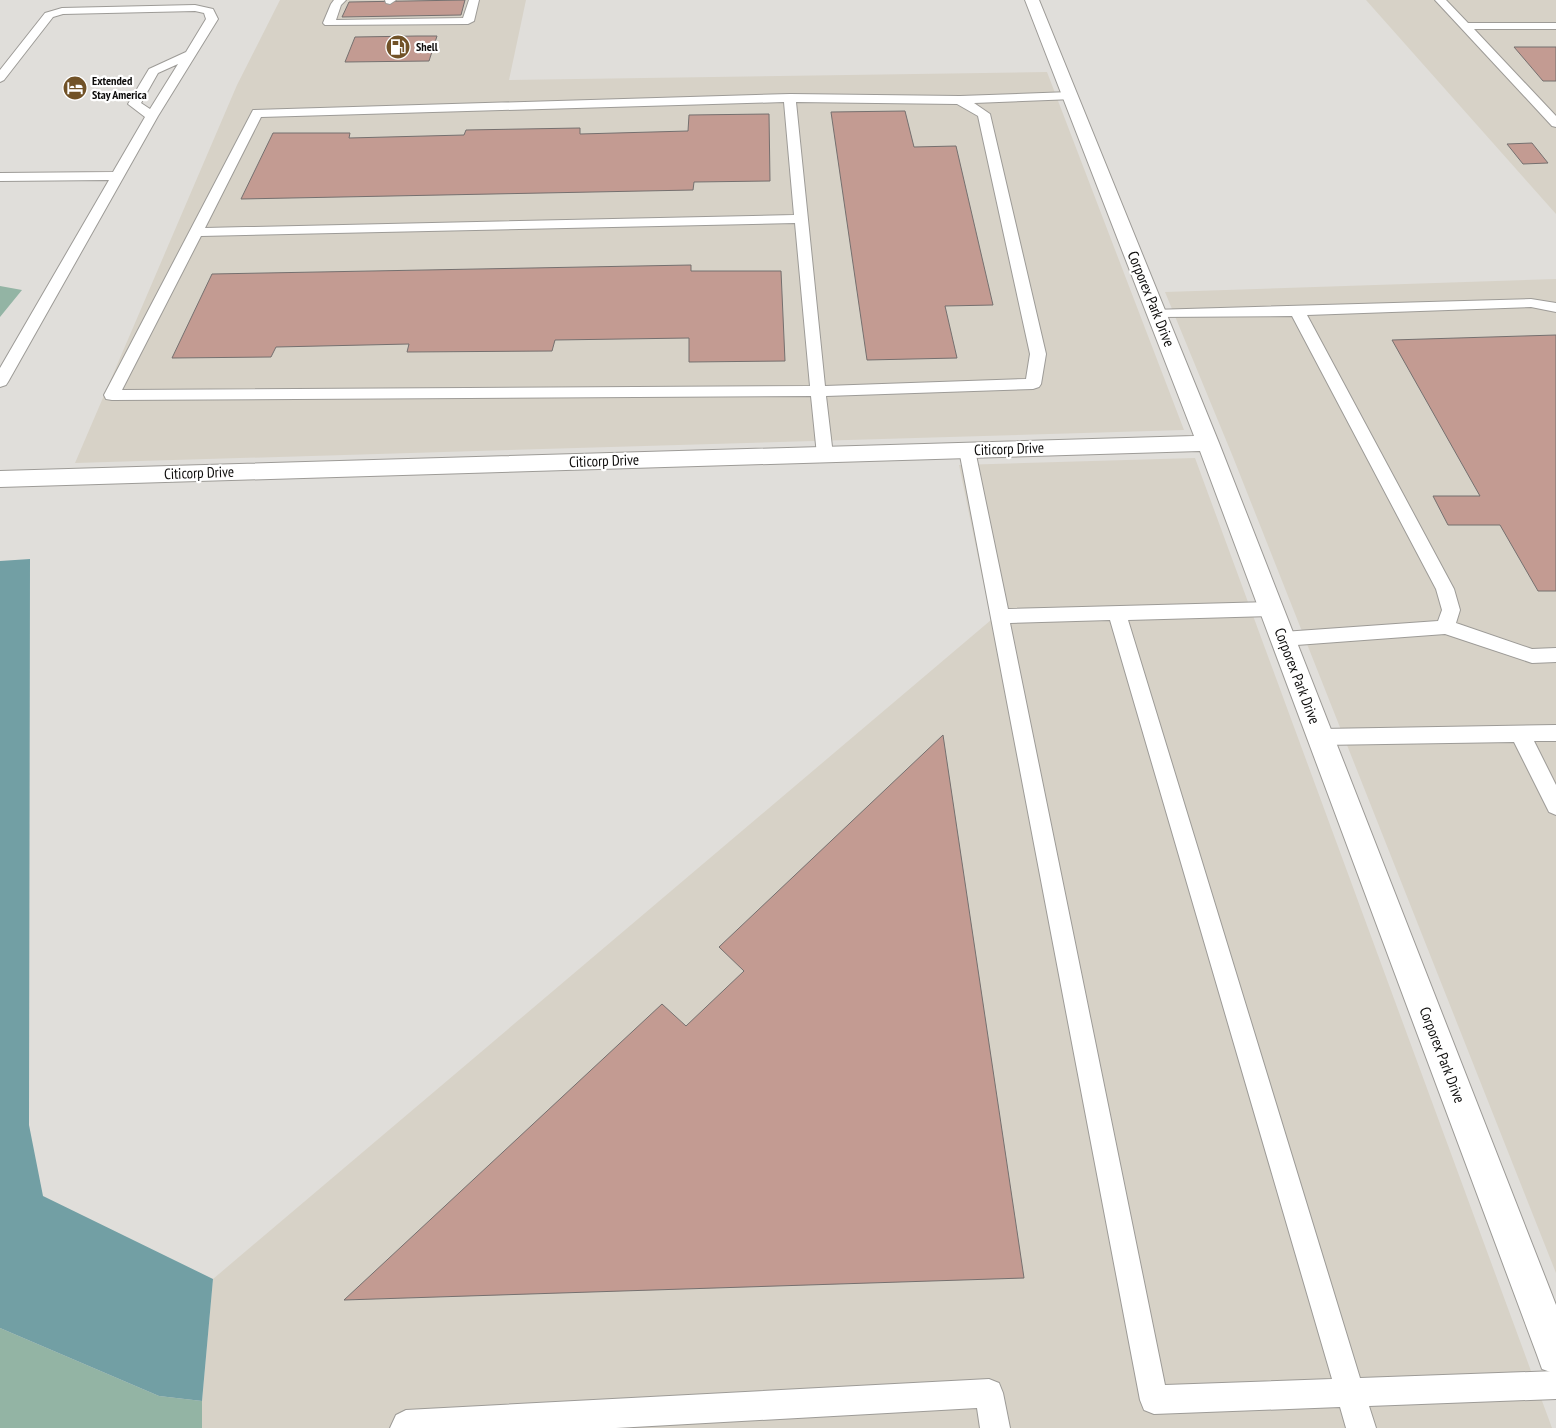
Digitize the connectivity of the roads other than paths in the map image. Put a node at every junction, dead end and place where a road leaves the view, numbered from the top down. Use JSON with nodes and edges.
{"nodes":[{"id":1,"x":341,"y":0,"type":"edge"},
{"id":2,"x":474,"y":0,"type":"edge"},
{"id":3,"x":1032,"y":0,"type":"edge"},
{"id":4,"x":1440,"y":0,"type":"edge"},
{"id":5,"x":1464,"y":26,"type":"junction"},
{"id":6,"x":1556,"y":26,"type":"edge"},
{"id":7,"x":189,"y":55,"type":"junction"},
{"id":8,"x":0,"y":78,"type":"edge"},
{"id":9,"x":1070,"y":96,"type":"junction"},
{"id":10,"x":790,"y":98,"type":"junction"},
{"id":11,"x":960,"y":100,"type":"junction"},
{"id":12,"x":152,"y":116,"type":"junction"},
{"id":13,"x":1556,"y":123,"type":"edge"},
{"id":14,"x":118,"y":176,"type":"junction"},
{"id":15,"x":0,"y":177,"type":"edge"},
{"id":16,"x":802,"y":220,"type":"junction"},
{"id":17,"x":196,"y":232,"type":"junction"},
{"id":18,"x":1556,"y":308,"type":"edge"},
{"id":19,"x":1297,"y":311,"type":"junction"},
{"id":20,"x":1157,"y":313,"type":"junction"},
{"id":21,"x":0,"y":382,"type":"edge"},
{"id":22,"x":818,"y":391,"type":"junction"},
{"id":23,"x":1208,"y":443,"type":"junction"},
{"id":24,"x":967,"y":450,"type":"junction"},
{"id":25,"x":825,"y":455,"type":"junction"},
{"id":26,"x":0,"y":479,"type":"edge"},
{"id":27,"x":1271,"y":609,"type":"junction"},
{"id":28,"x":1117,"y":613,"type":"junction"},
{"id":29,"x":1000,"y":616,"type":"junction"},
{"id":30,"x":1445,"y":627,"type":"junction"},
{"id":31,"x":1283,"y":639,"type":"junction"},
{"id":32,"x":1556,"y":655,"type":"edge"},
{"id":33,"x":1520,"y":733,"type":"junction"},
{"id":34,"x":1556,"y":733,"type":"edge"},
{"id":35,"x":1320,"y":737,"type":"junction"},
{"id":36,"x":1556,"y":806,"type":"edge"},
{"id":37,"x":1556,"y":1355,"type":"edge"},
{"id":38,"x":1556,"y":1385,"type":"edge"},
{"id":39,"x":1350,"y":1393,"type":"junction"},
{"id":40,"x":406,"y":1426,"type":"edge"},
{"id":41,"x":995,"y":1428,"type":"edge"},
{"id":42,"x":1360,"y":1428,"type":"edge"}],
"edges":[{"from":1,"to":2,"type":"lane"},
{"from":3,"to":9,"type":"street","name":"Corporex Park Drive"},
{"from":4,"to":5,"type":"lane"},
{"from":5,"to":6,"type":"lane"},
{"from":5,"to":13,"type":"lane"},
{"from":7,"to":8,"type":"lane"},
{"from":7,"to":12,"type":"lane"},
{"from":7,"to":12,"type":"lane"},
{"from":9,"to":11,"type":"lane"},
{"from":9,"to":20,"type":"street","name":"Corporex Park Drive"},
{"from":10,"to":11,"type":"lane"},
{"from":10,"to":16,"type":"lane"},
{"from":10,"to":17,"type":"lane"},
{"from":11,"to":22,"type":"lane"},
{"from":12,"to":14,"type":"lane"},
{"from":14,"to":15,"type":"lane"},
{"from":14,"to":21,"type":"lane"},
{"from":16,"to":17,"type":"lane"},
{"from":16,"to":22,"type":"lane"},
{"from":17,"to":22,"type":"lane"},
{"from":18,"to":19,"type":"lane"},
{"from":19,"to":20,"type":"lane"},
{"from":19,"to":30,"type":"lane"},
{"from":20,"to":23,"type":"street","name":"Corporex Park Drive"},
{"from":22,"to":25,"type":"lane"},
{"from":23,"to":24,"type":"street","name":"Citicorp Drive"},
{"from":23,"to":27,"type":"street","name":"Corporex Park Drive"},
{"from":24,"to":25,"type":"street","name":"Citicorp Drive"},
{"from":24,"to":29,"type":"lane"},
{"from":25,"to":26,"type":"street","name":"Citicorp Drive"},
{"from":27,"to":28,"type":"lane"},
{"from":27,"to":31,"type":"street","name":"Corporex Park Drive"},
{"from":28,"to":29,"type":"lane"},
{"from":28,"to":39,"type":"lane"},
{"from":29,"to":39,"type":"lane"},
{"from":30,"to":31,"type":"lane"},
{"from":30,"to":32,"type":"lane"},
{"from":31,"to":35,"type":"street","name":"Corporex Park Drive"},
{"from":33,"to":34,"type":"lane"},
{"from":33,"to":35,"type":"lane"},
{"from":33,"to":36,"type":"lane"},
{"from":35,"to":37,"type":"street","name":"Corporex Park Drive"},
{"from":38,"to":39,"type":"lane"},
{"from":39,"to":42,"type":"lane"},
{"from":40,"to":41,"type":"lane"}]}
